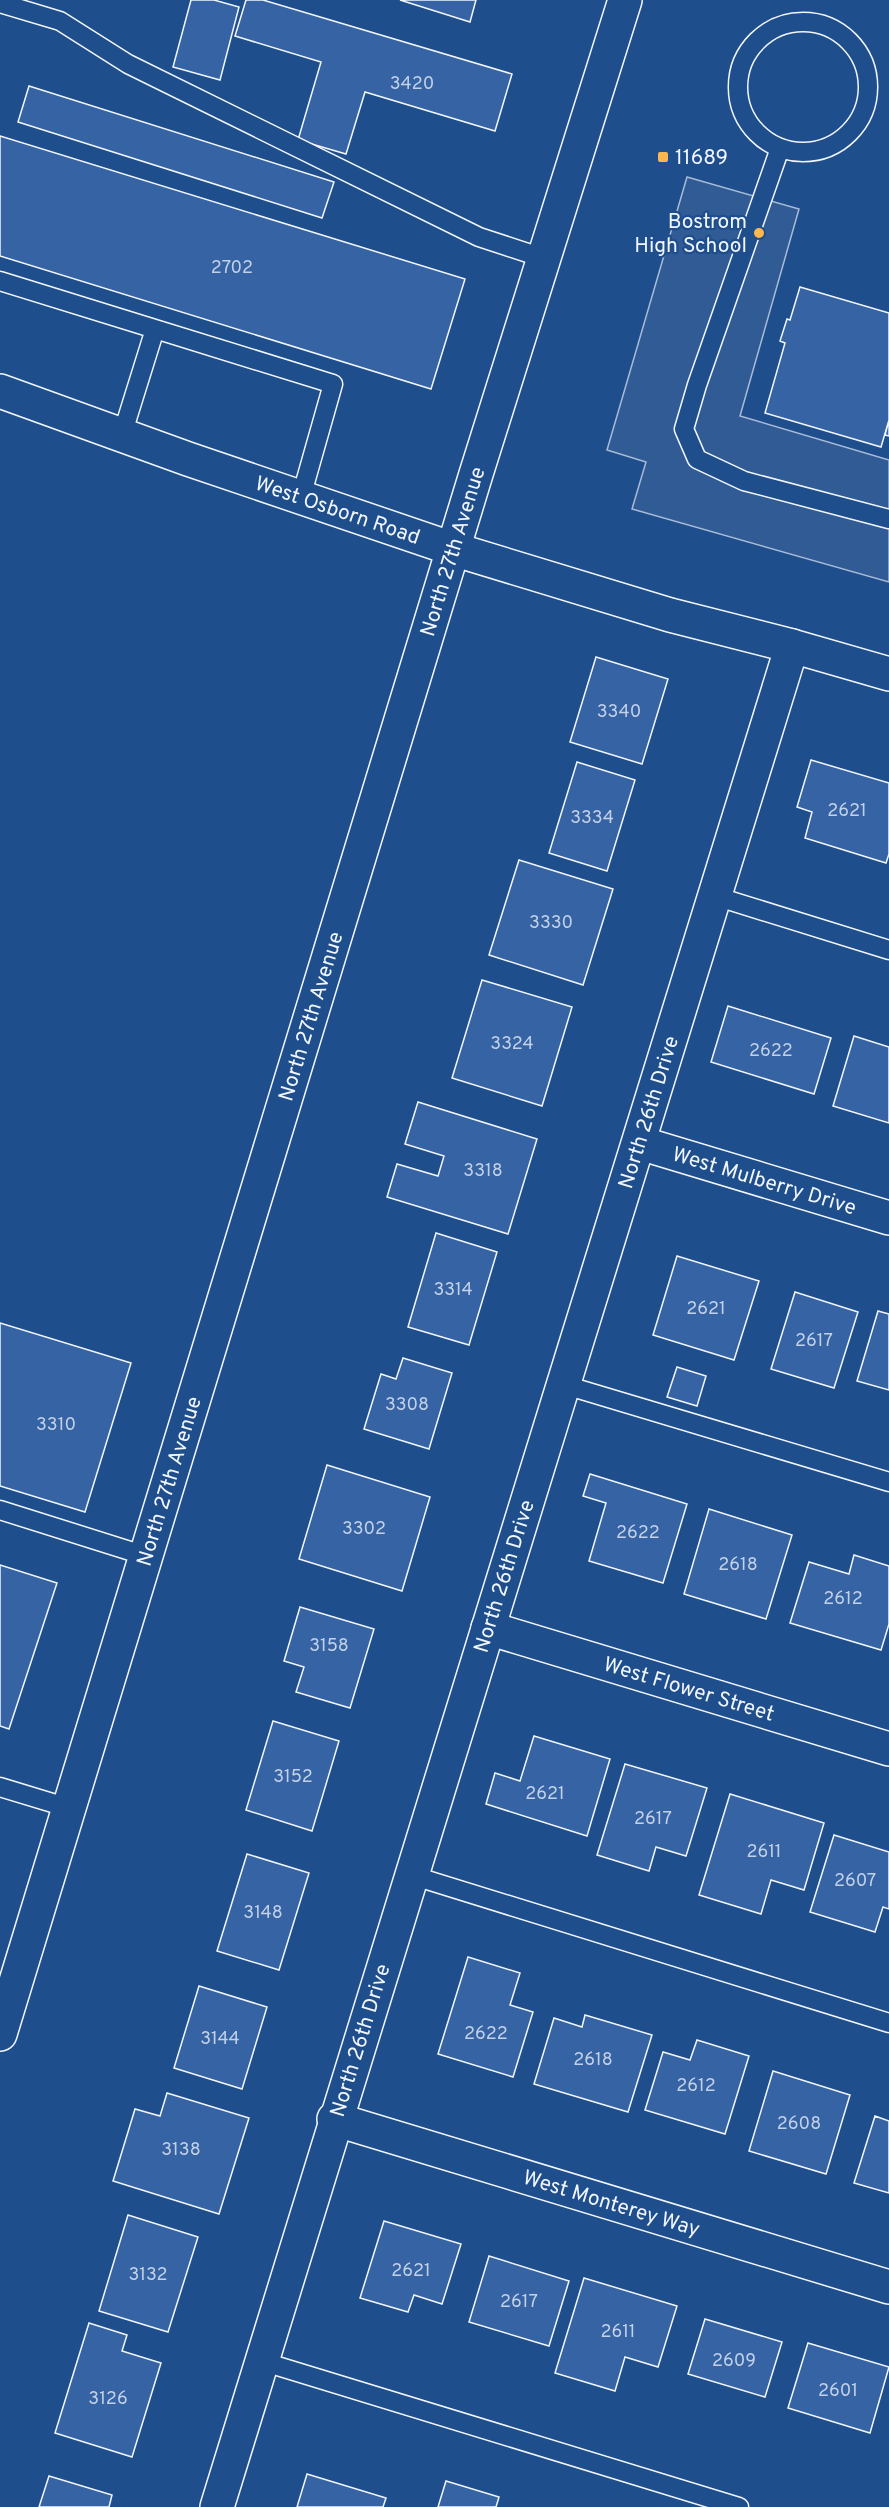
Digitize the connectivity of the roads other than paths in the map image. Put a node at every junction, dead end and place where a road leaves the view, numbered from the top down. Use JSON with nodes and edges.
{"nodes":[{"id":1,"x":625,"y":0,"type":"edge"},
{"id":2,"x":0,"y":3,"type":"edge"},
{"id":3,"x":780,"y":148,"type":"junction"},
{"id":4,"x":543,"y":258,"type":"junction"},
{"id":5,"x":0,"y":281,"type":"edge"},
{"id":6,"x":155,"y":329,"type":"junction"},
{"id":7,"x":0,"y":391,"type":"edge"},
{"id":8,"x":122,"y":435,"type":"junction"},
{"id":9,"x":301,"y":497,"type":"junction"},
{"id":10,"x":889,"y":519,"type":"edge"},
{"id":11,"x":453,"y":549,"type":"junction"},
{"id":12,"x":792,"y":646,"type":"junction"},
{"id":13,"x":889,"y":674,"type":"edge"},
{"id":14,"x":715,"y":896,"type":"junction"},
{"id":15,"x":889,"y":950,"type":"edge"},
{"id":16,"x":640,"y":1143,"type":"junction"},
{"id":17,"x":889,"y":1218,"type":"edge"},
{"id":18,"x":565,"y":1385,"type":"junction"},
{"id":19,"x":889,"y":1482,"type":"edge"},
{"id":20,"x":0,"y":1510,"type":"edge"},
{"id":21,"x":146,"y":1556,"type":"junction"},
{"id":22,"x":488,"y":1628,"type":"junction"},
{"id":23,"x":889,"y":1749,"type":"edge"},
{"id":24,"x":0,"y":1787,"type":"edge"},
{"id":25,"x":69,"y":1808,"type":"junction"},
{"id":26,"x":411,"y":1875,"type":"junction"},
{"id":27,"x":889,"y":2023,"type":"edge"},
{"id":28,"x":0,"y":2034,"type":"edge"},
{"id":29,"x":334,"y":2119,"type":"junction"},
{"id":30,"x":889,"y":2287,"type":"edge"},
{"id":31,"x":261,"y":2361,"type":"junction"},
{"id":32,"x":216,"y":2507,"type":"edge"},
{"id":33,"x":739,"y":2507,"type":"edge"}],
"edges":[{"from":1,"to":4,"type":"street","name":"North 27th Avenue"},
{"from":2,"to":4,"type":"lane"},
{"from":3,"to":3,"type":"lane"},
{"from":3,"to":10,"type":"lane"},
{"from":4,"to":11,"type":"street","name":"North 27th Avenue"},
{"from":5,"to":6,"type":"lane"},
{"from":6,"to":8,"type":"lane"},
{"from":6,"to":9,"type":"lane"},
{"from":7,"to":8,"type":"street","name":"West Osborn Road"},
{"from":8,"to":9,"type":"street","name":"West Osborn Road"},
{"from":9,"to":11,"type":"street","name":"West Osborn Road"},
{"from":11,"to":12,"type":"street","name":"West Osborn Road"},
{"from":11,"to":21,"type":"street","name":"North 27th Avenue"},
{"from":12,"to":13,"type":"street","name":"West Osborn Road"},
{"from":12,"to":14,"type":"street","name":"North 26th Drive"},
{"from":14,"to":15,"type":"lane"},
{"from":14,"to":16,"type":"street","name":"North 26th Drive"},
{"from":16,"to":17,"type":"street","name":"West Mulberry Drive"},
{"from":16,"to":18,"type":"street","name":"North 26th Drive"},
{"from":18,"to":19,"type":"lane"},
{"from":18,"to":22,"type":"street","name":"North 26th Drive"},
{"from":20,"to":21,"type":"lane"},
{"from":21,"to":25,"type":"street","name":"North 27th Avenue"},
{"from":22,"to":23,"type":"street","name":"West Flower Street"},
{"from":22,"to":26,"type":"street","name":"North 26th Drive"},
{"from":24,"to":25,"type":"lane"},
{"from":25,"to":28,"type":"street","name":"North 27th Avenue"},
{"from":26,"to":27,"type":"lane"},
{"from":26,"to":29,"type":"street","name":"North 26th Drive"},
{"from":29,"to":30,"type":"street","name":"West Monterey Way"},
{"from":29,"to":31,"type":"street","name":"North 26th Drive"},
{"from":31,"to":32,"type":"street","name":"North 26th Drive"},
{"from":31,"to":33,"type":"lane"}]}
